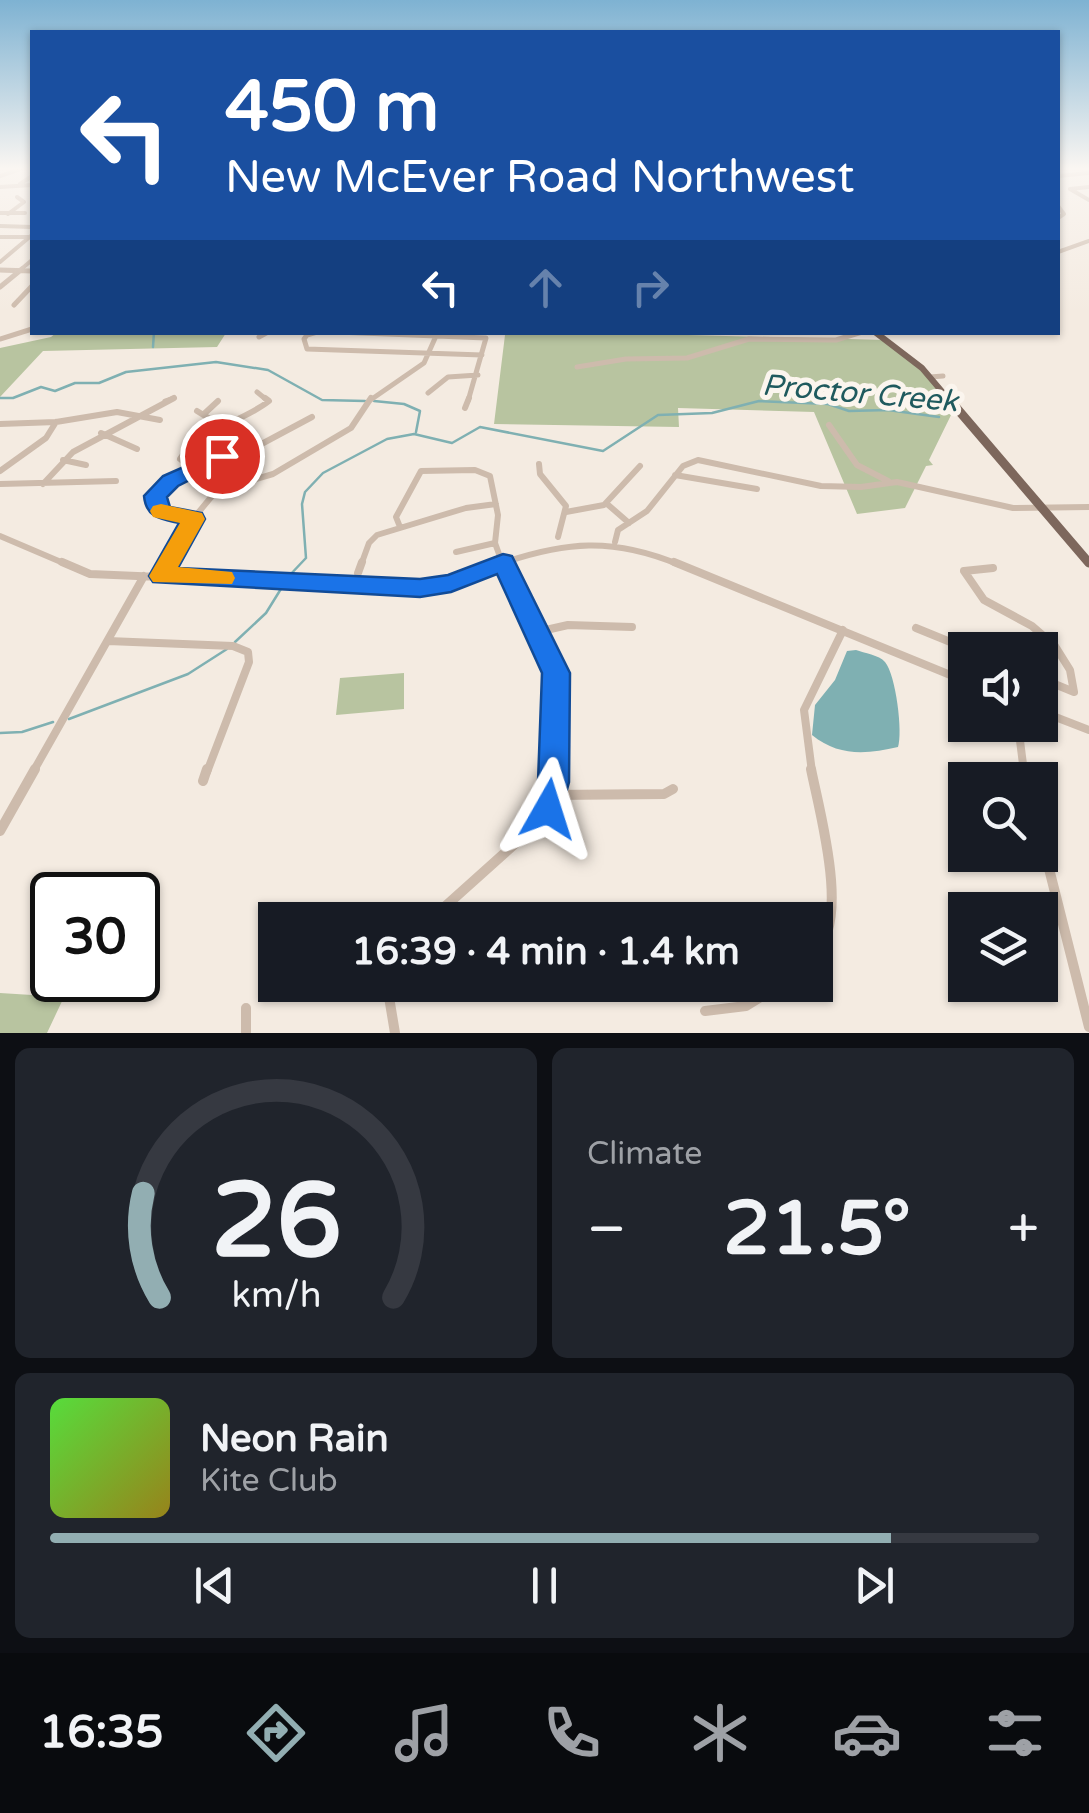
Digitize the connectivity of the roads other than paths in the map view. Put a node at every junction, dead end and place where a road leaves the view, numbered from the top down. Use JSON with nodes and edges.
{"nodes":[{"id":1,"x":0,"y":226,"type":"edge"},
{"id":2,"x":30,"y":227,"type":"edge"},
{"id":3,"x":30,"y":236,"type":"edge"},
{"id":4,"x":0,"y":237,"type":"edge"},
{"id":5,"x":30,"y":237,"type":"edge"},
{"id":6,"x":1089,"y":241,"type":"edge"},
{"id":7,"x":0,"y":249,"type":"edge"},
{"id":8,"x":15,"y":250,"type":"junction"},
{"id":9,"x":1060,"y":251,"type":"edge"},
{"id":10,"x":0,"y":262,"type":"edge"},
{"id":11,"x":30,"y":262,"type":"edge"},
{"id":12,"x":0,"y":270,"type":"edge"},
{"id":13,"x":19,"y":271,"type":"junction"},
{"id":14,"x":30,"y":271,"type":"edge"},
{"id":15,"x":0,"y":287,"type":"edge"},
{"id":16,"x":30,"y":288,"type":"edge"},
{"id":17,"x":14,"y":305,"type":"dead end"},
{"id":18,"x":30,"y":330,"type":"edge"},
{"id":19,"x":263,"y":335,"type":"edge"},
{"id":20,"x":305,"y":335,"type":"edge"},
{"id":21,"x":411,"y":335,"type":"edge"},
{"id":22,"x":852,"y":335,"type":"edge"},
{"id":23,"x":880,"y":335,"type":"edge"},
{"id":24,"x":436,"y":336,"type":"junction"},
{"id":25,"x":260,"y":337,"type":"dead end"},
{"id":26,"x":0,"y":339,"type":"edge"},
{"id":27,"x":428,"y":354,"type":"junction"},
{"id":28,"x":482,"y":356,"type":"junction"},
{"id":29,"x":577,"y":367,"type":"dead end"},
{"id":30,"x":478,"y":375,"type":"junction"},
{"id":31,"x":943,"y":376,"type":"dead end"},
{"id":32,"x":930,"y":377,"type":"junction"},
{"id":33,"x":257,"y":392,"type":"dead end"},
{"id":34,"x":428,"y":393,"type":"dead end"},
{"id":35,"x":174,"y":398,"type":"dead end"},
{"id":36,"x":218,"y":402,"type":"dead end"},
{"id":37,"x":465,"y":408,"type":"dead end"},
{"id":38,"x":201,"y":412,"type":"joint"},
{"id":39,"x":138,"y":415,"type":"junction"},
{"id":40,"x":312,"y":418,"type":"dead end"},
{"id":41,"x":160,"y":420,"type":"dead end"},
{"id":42,"x":56,"y":422,"type":"junction"},
{"id":43,"x":0,"y":424,"type":"edge"},
{"id":44,"x":829,"y":424,"type":"dead end"},
{"id":45,"x":974,"y":428,"type":"joint"},
{"id":46,"x":214,"y":430,"type":"junction"},
{"id":47,"x":101,"y":433,"type":"junction"},
{"id":48,"x":136,"y":448,"type":"dead end"},
{"id":49,"x":62,"y":460,"type":"junction"},
{"id":50,"x":539,"y":464,"type":"dead end"},
{"id":51,"x":86,"y":465,"type":"dead end"},
{"id":52,"x":640,"y":466,"type":"dead end"},
{"id":53,"x":192,"y":469,"type":"junction"},
{"id":54,"x":0,"y":472,"type":"edge"},
{"id":55,"x":675,"y":475,"type":"junction"},
{"id":56,"x":116,"y":480,"type":"dead end"},
{"id":57,"x":889,"y":482,"type":"junction"},
{"id":58,"x":0,"y":484,"type":"edge"},
{"id":59,"x":43,"y":484,"type":"junction"},
{"id":60,"x":757,"y":488,"type":"dead end"},
{"id":61,"x":606,"y":503,"type":"junction"},
{"id":62,"x":496,"y":504,"type":"junction"},
{"id":63,"x":1089,"y":507,"type":"edge"},
{"id":64,"x":1044,"y":510,"type":"junction"},
{"id":65,"x":566,"y":512,"type":"junction"},
{"id":66,"x":194,"y":519,"type":"junction"},
{"id":67,"x":630,"y":523,"type":"junction"},
{"id":68,"x":400,"y":528,"type":"junction"},
{"id":69,"x":0,"y":536,"type":"edge"},
{"id":70,"x":558,"y":538,"type":"dead end"},
{"id":71,"x":615,"y":542,"type":"junction"},
{"id":72,"x":495,"y":543,"type":"junction"},
{"id":73,"x":456,"y":552,"type":"dead end"},
{"id":74,"x":503,"y":562,"type":"junction"},
{"id":75,"x":1089,"y":563,"type":"edge"},
{"id":76,"x":994,"y":568,"type":"dead end"},
{"id":77,"x":358,"y":573,"type":"dead end"},
{"id":78,"x":144,"y":576,"type":"junction"},
{"id":79,"x":161,"y":576,"type":"junction"},
{"id":80,"x":632,"y":627,"type":"dead end"},
{"id":81,"x":916,"y":628,"type":"dead end"},
{"id":82,"x":843,"y":630,"type":"junction"},
{"id":83,"x":537,"y":632,"type":"junction"},
{"id":84,"x":1039,"y":632,"type":"edge"},
{"id":85,"x":108,"y":641,"type":"junction"},
{"id":86,"x":948,"y":641,"type":"edge"},
{"id":87,"x":1058,"y":649,"type":"edge"},
{"id":88,"x":948,"y":674,"type":"edge"},
{"id":89,"x":1058,"y":685,"type":"edge"},
{"id":90,"x":1058,"y":718,"type":"edge"},
{"id":91,"x":1089,"y":730,"type":"edge"},
{"id":92,"x":203,"y":781,"type":"dead end"},
{"id":93,"x":673,"y":789,"type":"dead end"},
{"id":94,"x":552,"y":795,"type":"junction"},
{"id":95,"x":0,"y":831,"type":"edge"},
{"id":96,"x":1053,"y":872,"type":"edge"},
{"id":97,"x":450,"y":902,"type":"edge"},
{"id":98,"x":832,"y":902,"type":"edge"},
{"id":99,"x":390,"y":1002,"type":"edge"},
{"id":100,"x":759,"y":1002,"type":"edge"},
{"id":101,"x":246,"y":1008,"type":"dead end"},
{"id":102,"x":704,"y":1012,"type":"dead end"},
{"id":103,"x":1089,"y":1028,"type":"edge"},
{"id":104,"x":246,"y":1033,"type":"edge"},
{"id":105,"x":395,"y":1033,"type":"edge"}],
"edges":[{"from":1,"to":2,"type":"street"},
{"from":3,"to":4,"type":"street"},
{"from":5,"to":8,"type":"street"},
{"from":6,"to":9,"type":"street"},
{"from":7,"to":8,"type":"street"},
{"from":8,"to":10,"type":"street"},
{"from":11,"to":13,"type":"street"},
{"from":12,"to":13,"type":"street"},
{"from":13,"to":14,"type":"street"},
{"from":13,"to":15,"type":"street"},
{"from":16,"to":17,"type":"street"},
{"from":18,"to":26,"type":"street"},
{"from":19,"to":25,"type":"street"},
{"from":20,"to":27,"type":"street"},
{"from":21,"to":24,"type":"street"},
{"from":22,"to":29,"type":"street"},
{"from":23,"to":32,"type":"main road"},
{"from":24,"to":27,"type":"street"},
{"from":24,"to":28,"type":"street"},
{"from":27,"to":28,"type":"street"},
{"from":27,"to":66,"type":"street"},
{"from":28,"to":30,"type":"street"},
{"from":30,"to":34,"type":"street"},
{"from":30,"to":37,"type":"street"},
{"from":31,"to":32,"type":"street"},
{"from":32,"to":45,"type":"main road"},
{"from":33,"to":46,"type":"street"},
{"from":35,"to":39,"type":"street"},
{"from":36,"to":38,"type":"street"},
{"from":38,"to":46,"type":"street"},
{"from":39,"to":41,"type":"street"},
{"from":39,"to":42,"type":"street"},
{"from":39,"to":47,"type":"street"},
{"from":40,"to":53,"type":"street"},
{"from":42,"to":43,"type":"street"},
{"from":42,"to":54,"type":"street"},
{"from":44,"to":57,"type":"street"},
{"from":45,"to":64,"type":"main road"},
{"from":46,"to":53,"type":"street"},
{"from":47,"to":48,"type":"street"},
{"from":47,"to":49,"type":"street"},
{"from":49,"to":51,"type":"street"},
{"from":49,"to":59,"type":"street"},
{"from":50,"to":65,"type":"street"},
{"from":52,"to":61,"type":"street"},
{"from":53,"to":66,"type":"street"},
{"from":55,"to":57,"type":"street"},
{"from":55,"to":60,"type":"street"},
{"from":55,"to":67,"type":"street"},
{"from":56,"to":59,"type":"street"},
{"from":57,"to":64,"type":"street"},
{"from":58,"to":59,"type":"street"},
{"from":61,"to":65,"type":"street"},
{"from":61,"to":67,"type":"street"},
{"from":62,"to":68,"type":"street"},
{"from":62,"to":68,"type":"street"},
{"from":62,"to":72,"type":"street"},
{"from":63,"to":64,"type":"street"},
{"from":64,"to":75,"type":"main road"},
{"from":65,"to":70,"type":"street"},
{"from":66,"to":79,"type":"street"},
{"from":67,"to":71,"type":"street"},
{"from":68,"to":77,"type":"street"},
{"from":69,"to":78,"type":"street"},
{"from":71,"to":74,"type":"street"},
{"from":71,"to":82,"type":"street"},
{"from":72,"to":73,"type":"street"},
{"from":72,"to":74,"type":"street"},
{"from":74,"to":79,"type":"street"},
{"from":74,"to":83,"type":"street"},
{"from":76,"to":84,"type":"street"},
{"from":78,"to":79,"type":"street"},
{"from":78,"to":85,"type":"street"},
{"from":80,"to":83,"type":"street"},
{"from":81,"to":86,"type":"street"},
{"from":82,"to":88,"type":"street"},
{"from":82,"to":98,"type":"street"},
{"from":83,"to":94,"type":"street"},
{"from":85,"to":92,"type":"street"},
{"from":85,"to":95,"type":"street"},
{"from":87,"to":89,"type":"street"},
{"from":90,"to":91,"type":"street"},
{"from":93,"to":94,"type":"street"},
{"from":94,"to":97,"type":"street"},
{"from":96,"to":103,"type":"street"},
{"from":99,"to":105,"type":"street"},
{"from":100,"to":102,"type":"street"},
{"from":101,"to":104,"type":"street"}]}
